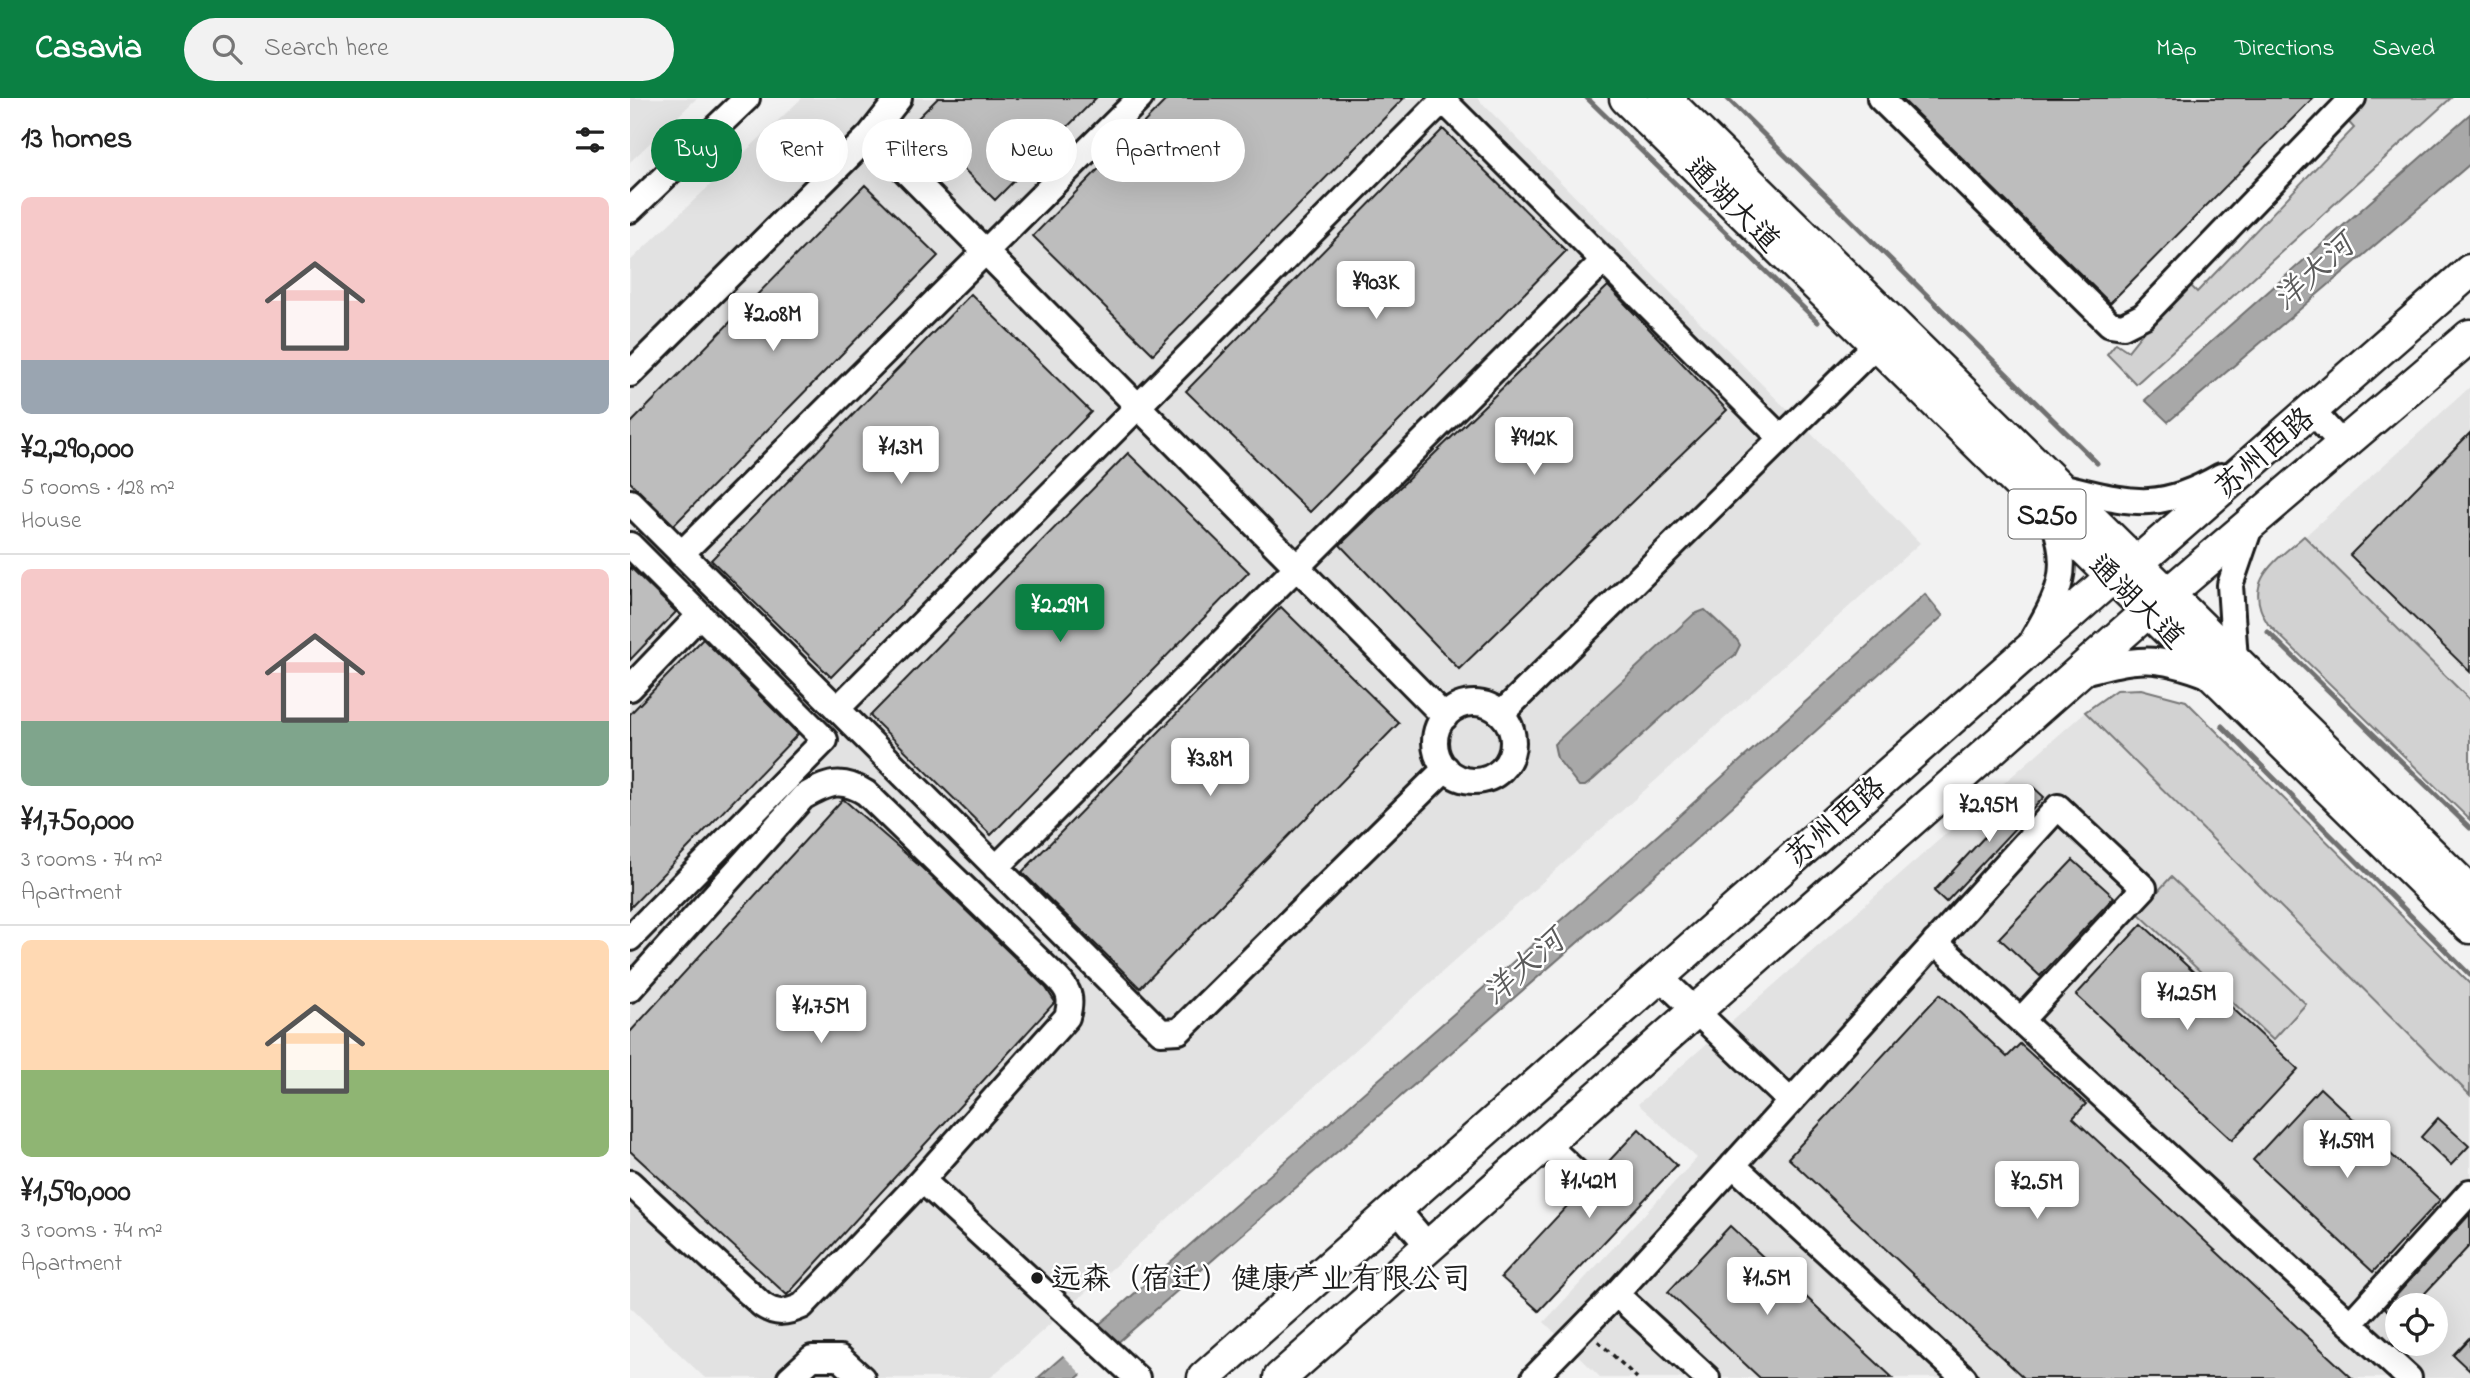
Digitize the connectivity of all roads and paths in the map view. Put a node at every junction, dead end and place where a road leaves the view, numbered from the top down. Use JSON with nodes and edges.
{"nodes":[{"id":1,"x":747,"y":98,"type":"edge"},
{"id":2,"x":1140,"y":98,"type":"edge"},
{"id":3,"x":1626,"y":98,"type":"edge"},
{"id":4,"x":1664,"y":98,"type":"edge"},
{"id":5,"x":1880,"y":98,"type":"edge"},
{"id":6,"x":2353,"y":98,"type":"edge"},
{"id":7,"x":1442,"y":99,"type":"edge"},
{"id":8,"x":889,"y":102,"type":"edge"},
{"id":9,"x":879,"y":119,"type":"edge"},
{"id":10,"x":862,"y":143,"type":"edge"},
{"id":11,"x":916,"y":182,"type":"edge"},
{"id":12,"x":630,"y":210,"type":"edge"},
{"id":13,"x":985,"y":252,"type":"junction"},
{"id":14,"x":1604,"y":260,"type":"junction"},
{"id":15,"x":2470,"y":271,"type":"edge"},
{"id":16,"x":1885,"y":336,"type":"junction"},
{"id":17,"x":2470,"y":336,"type":"edge"},
{"id":18,"x":630,"y":374,"type":"edge"},
{"id":19,"x":1138,"y":406,"type":"junction"},
{"id":20,"x":2311,"y":410,"type":"junction"},
{"id":21,"x":1781,"y":438,"type":"junction"},
{"id":22,"x":2343,"y":446,"type":"junction"},
{"id":23,"x":2264,"y":451,"type":"junction"},
{"id":24,"x":2056,"y":485,"type":"junction"},
{"id":25,"x":630,"y":502,"type":"edge"},
{"id":26,"x":2052,"y":519,"type":"junction"},
{"id":27,"x":2252,"y":523,"type":"junction"},
{"id":28,"x":630,"y":545,"type":"edge"},
{"id":29,"x":681,"y":554,"type":"junction"},
{"id":30,"x":1297,"y":567,"type":"junction"},
{"id":31,"x":2124,"y":570,"type":"junction"},
{"id":32,"x":2158,"y":603,"type":"junction"},
{"id":33,"x":700,"y":615,"type":"junction"},
{"id":34,"x":2024,"y":654,"type":"junction"},
{"id":35,"x":2226,"y":669,"type":"junction"},
{"id":36,"x":2079,"y":673,"type":"junction"},
{"id":37,"x":630,"y":688,"type":"edge"},
{"id":38,"x":837,"y":709,"type":"junction"},
{"id":39,"x":1501,"y":714,"type":"junction"},
{"id":40,"x":1445,"y":717,"type":"junction"},
{"id":41,"x":1446,"y":768,"type":"junction"},
{"id":42,"x":996,"y":869,"type":"junction"},
{"id":43,"x":2470,"y":892,"type":"edge"},
{"id":44,"x":2470,"y":927,"type":"edge"},
{"id":45,"x":632,"y":930,"type":"edge"},
{"id":46,"x":1935,"y":942,"type":"junction"},
{"id":47,"x":1660,"y":976,"type":"junction"},
{"id":48,"x":630,"y":989,"type":"edge"},
{"id":49,"x":1696,"y":1011,"type":"junction"},
{"id":50,"x":2021,"y":1020,"type":"junction"},
{"id":51,"x":1790,"y":1101,"type":"junction"},
{"id":52,"x":1546,"y":1144,"type":"junction"},
{"id":53,"x":1733,"y":1165,"type":"junction"},
{"id":54,"x":1581,"y":1177,"type":"dead end"},
{"id":55,"x":922,"y":1180,"type":"junction"},
{"id":56,"x":630,"y":1183,"type":"edge"},
{"id":57,"x":2470,"y":1192,"type":"edge"},
{"id":58,"x":1396,"y":1208,"type":"junction"},
{"id":59,"x":1429,"y":1247,"type":"junction"},
{"id":60,"x":1616,"y":1294,"type":"junction"},
{"id":61,"x":2350,"y":1324,"type":"junction"},
{"id":62,"x":1584,"y":1327,"type":"junction"},
{"id":63,"x":790,"y":1378,"type":"edge"},
{"id":64,"x":862,"y":1378,"type":"edge"},
{"id":65,"x":1137,"y":1378,"type":"edge"},
{"id":66,"x":1204,"y":1378,"type":"edge"},
{"id":67,"x":1280,"y":1378,"type":"edge"},
{"id":68,"x":1534,"y":1378,"type":"edge"},
{"id":69,"x":1637,"y":1378,"type":"edge"},
{"id":70,"x":1707,"y":1378,"type":"edge"},
{"id":71,"x":1965,"y":1378,"type":"edge"},
{"id":72,"x":2409,"y":1378,"type":"edge"}],
"edges":[{"from":1,"to":12,"type":"street"},
{"from":2,"to":13,"type":"street"},
{"from":3,"to":16,"type":"main road","name":"通湖大道","number":"S250"},
{"from":4,"to":16,"type":"main road","name":"通湖大道","number":"S250"},
{"from":5,"to":6,"type":"street"},
{"from":7,"to":14,"type":"street"},
{"from":7,"to":19,"type":"street"},
{"from":8,"to":9,"type":"street"},
{"from":10,"to":18,"type":"street"},
{"from":11,"to":13,"type":"street"},
{"from":13,"to":19,"type":"street"},
{"from":13,"to":29,"type":"street"},
{"from":14,"to":21,"type":"street"},
{"from":14,"to":30,"type":"street"},
{"from":15,"to":20,"type":"main road","name":"苏州西路"},
{"from":16,"to":21,"type":"street"},
{"from":16,"to":24,"type":"main road","name":"通湖大道","number":"S250"},
{"from":16,"to":26,"type":"main road","name":"通湖大道","number":"S250"},
{"from":17,"to":22,"type":"main road","name":"苏州西路"},
{"from":19,"to":30,"type":"street"},
{"from":19,"to":38,"type":"street"},
{"from":20,"to":22,"type":"street"},
{"from":20,"to":23,"type":"main road","name":"苏州西路"},
{"from":21,"to":39,"type":"street"},
{"from":22,"to":27,"type":"main road","name":"苏州西路"},
{"from":23,"to":24,"type":"street"},
{"from":23,"to":31,"type":"main road","name":"苏州西路"},
{"from":24,"to":31,"type":"main road","name":"通湖大道","number":"S250"},
{"from":25,"to":29,"type":"street"},
{"from":26,"to":31,"type":"main road","name":"通湖大道","number":"S250"},
{"from":26,"to":34,"type":"street"},
{"from":27,"to":32,"type":"main road","name":"苏州西路"},
{"from":27,"to":35,"type":"street"},
{"from":28,"to":33,"type":"street"},
{"from":29,"to":38,"type":"street"},
{"from":30,"to":40,"type":"street"},
{"from":30,"to":42,"type":"street"},
{"from":31,"to":32,"type":"main road","name":"通湖大道","number":"S250"},
{"from":31,"to":34,"type":"main road","name":"苏州西路"},
{"from":32,"to":35,"type":"main road","name":"通湖大道","number":"S250"},
{"from":32,"to":36,"type":"main road","name":"苏州西路"},
{"from":33,"to":37,"type":"street"},
{"from":33,"to":45,"type":"street"},
{"from":34,"to":47,"type":"main road","name":"苏州西路"},
{"from":35,"to":36,"type":"street"},
{"from":35,"to":43,"type":"main road","name":"通湖大道","number":"S250"},
{"from":35,"to":44,"type":"main road","name":"通湖大道","number":"S250"},
{"from":36,"to":49,"type":"main road","name":"苏州西路"},
{"from":38,"to":42,"type":"street"},
{"from":39,"to":40,"type":"street"},
{"from":39,"to":41,"type":"street"},
{"from":40,"to":41,"type":"street"},
{"from":41,"to":42,"type":"street"},
{"from":46,"to":50,"type":"street"},
{"from":46,"to":50,"type":"street"},
{"from":46,"to":51,"type":"street"},
{"from":47,"to":49,"type":"street"},
{"from":47,"to":58,"type":"main road","name":"苏州西路"},
{"from":48,"to":55,"type":"street"},
{"from":49,"to":51,"type":"street"},
{"from":49,"to":52,"type":"main road","name":"苏州西路"},
{"from":50,"to":61,"type":"street"},
{"from":51,"to":53,"type":"street"},
{"from":52,"to":54,"type":"street"},
{"from":52,"to":59,"type":"main road","name":"苏州西路"},
{"from":53,"to":60,"type":"street"},
{"from":53,"to":71,"type":"street"},
{"from":55,"to":56,"type":"street"},
{"from":55,"to":65,"type":"street"},
{"from":57,"to":61,"type":"street"},
{"from":58,"to":59,"type":"street"},
{"from":58,"to":66,"type":"main road","name":"苏州西路"},
{"from":59,"to":67,"type":"main road","name":"苏州西路"},
{"from":60,"to":62,"type":"street"},
{"from":60,"to":70,"type":"street"},
{"from":61,"to":72,"type":"street"},
{"from":62,"to":68,"type":"street"},
{"from":62,"to":69,"type":"path"},
{"from":63,"to":64,"type":"street"}]}
